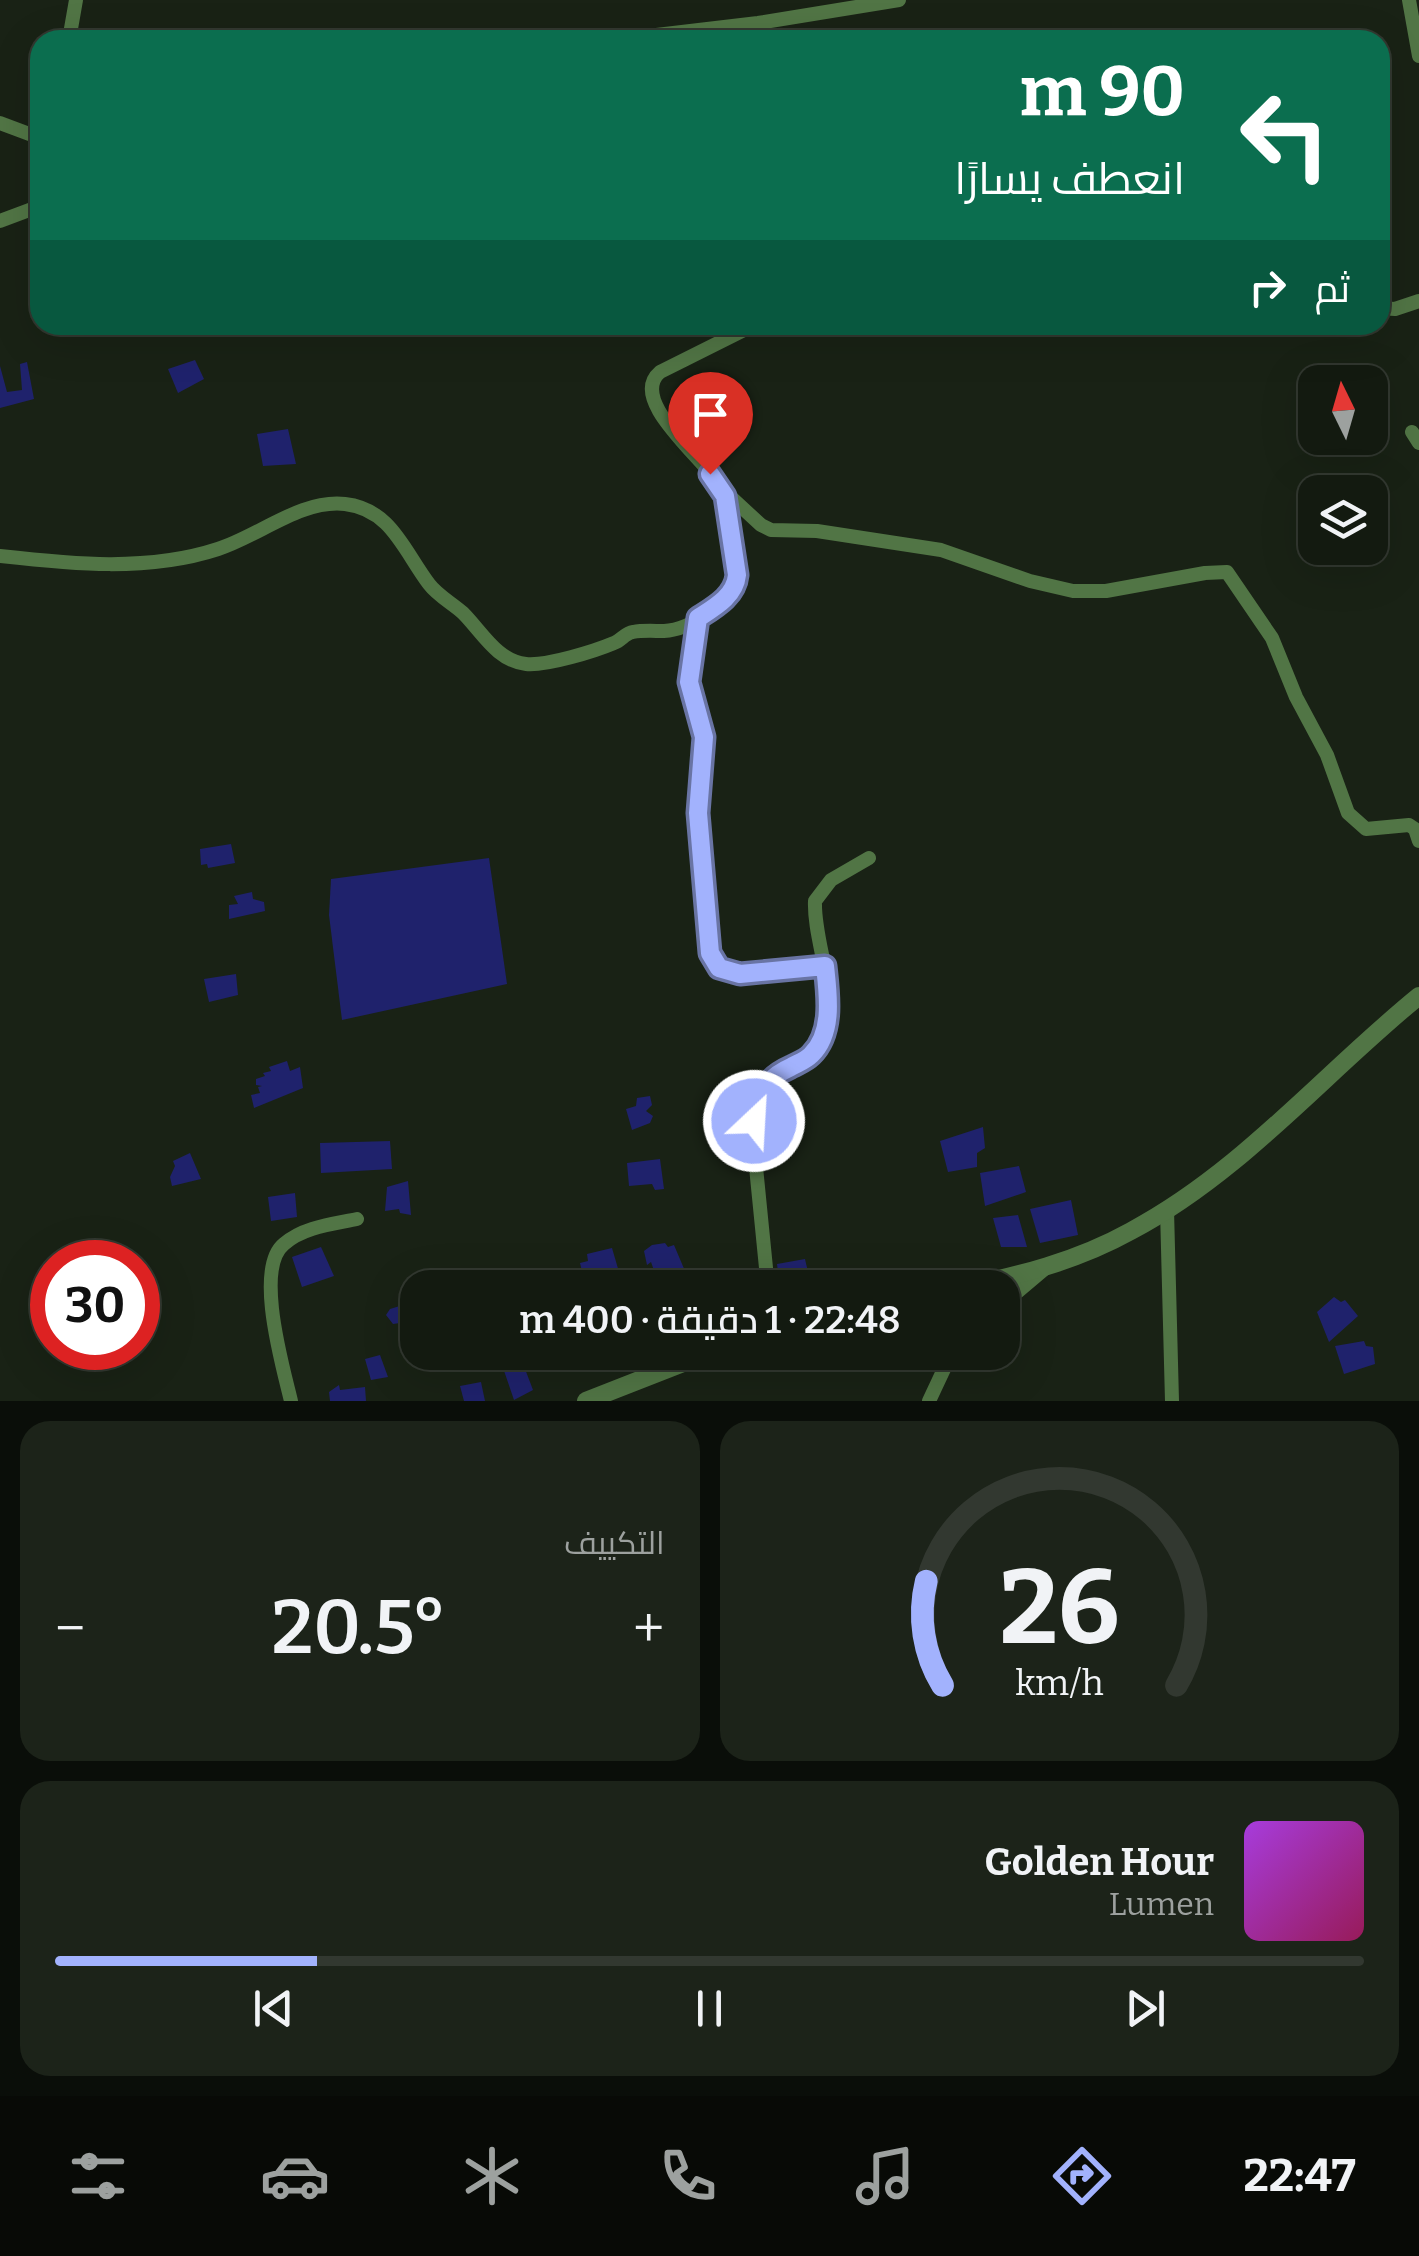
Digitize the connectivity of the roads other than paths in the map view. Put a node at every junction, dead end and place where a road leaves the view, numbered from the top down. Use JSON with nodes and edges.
{"nodes":[{"id":1,"x":76,"y":0,"type":"edge"},
{"id":2,"x":899,"y":0,"type":"edge"},
{"id":3,"x":1409,"y":0,"type":"edge"},
{"id":4,"x":71,"y":30,"type":"edge"},
{"id":5,"x":713,"y":30,"type":"edge"},
{"id":6,"x":1419,"y":56,"type":"edge"},
{"id":7,"x":0,"y":123,"type":"edge"},
{"id":8,"x":30,"y":134,"type":"edge"},
{"id":9,"x":30,"y":210,"type":"edge"},
{"id":10,"x":0,"y":221,"type":"edge"},
{"id":11,"x":1419,"y":300,"type":"edge"},
{"id":12,"x":1390,"y":309,"type":"edge"},
{"id":13,"x":734,"y":335,"type":"edge"},
{"id":14,"x":723,"y":490,"type":"junction"},
{"id":15,"x":0,"y":556,"type":"edge"},
{"id":16,"x":698,"y":618,"type":"junction"},
{"id":17,"x":1419,"y":841,"type":"edge"},
{"id":18,"x":869,"y":858,"type":"dead end"},
{"id":19,"x":825,"y":966,"type":"junction"},
{"id":20,"x":1419,"y":996,"type":"edge"},
{"id":21,"x":1167,"y":1210,"type":"junction"},
{"id":22,"x":357,"y":1219,"type":"dead end"},
{"id":23,"x":1048,"y":1266,"type":"junction"},
{"id":24,"x":766,"y":1270,"type":"edge"},
{"id":25,"x":1020,"y":1273,"type":"edge"},
{"id":26,"x":1020,"y":1290,"type":"edge"},
{"id":27,"x":671,"y":1370,"type":"edge"},
{"id":28,"x":944,"y":1370,"type":"edge"},
{"id":29,"x":618,"y":1394,"type":"edge"},
{"id":30,"x":291,"y":1401,"type":"edge"},
{"id":31,"x":586,"y":1401,"type":"edge"},
{"id":32,"x":929,"y":1401,"type":"edge"},
{"id":33,"x":1172,"y":1401,"type":"edge"}],
"edges":[{"from":1,"to":4,"type":"street"},
{"from":2,"to":5,"type":"street"},
{"from":3,"to":6,"type":"street"},
{"from":7,"to":8,"type":"street"},
{"from":9,"to":10,"type":"street"},
{"from":11,"to":12,"type":"street"},
{"from":13,"to":14,"type":"street"},
{"from":14,"to":16,"type":"street"},
{"from":14,"to":17,"type":"street"},
{"from":15,"to":16,"type":"street"},
{"from":16,"to":19,"type":"street"},
{"from":18,"to":19,"type":"street"},
{"from":19,"to":24,"type":"street"},
{"from":20,"to":21,"type":"street"},
{"from":21,"to":23,"type":"street"},
{"from":21,"to":33,"type":"street"},
{"from":22,"to":30,"type":"street"},
{"from":23,"to":25,"type":"street"},
{"from":23,"to":26,"type":"street"},
{"from":27,"to":29,"type":"street"},
{"from":28,"to":32,"type":"street"},
{"from":29,"to":31,"type":"street"}]}
